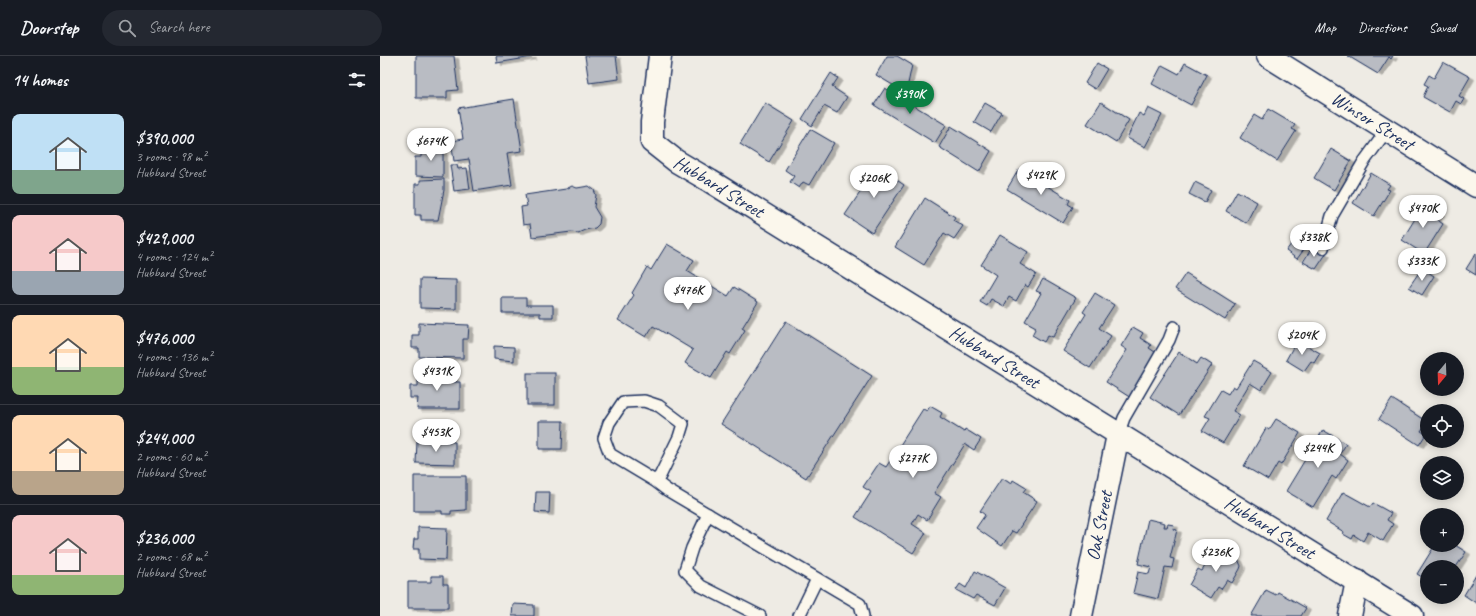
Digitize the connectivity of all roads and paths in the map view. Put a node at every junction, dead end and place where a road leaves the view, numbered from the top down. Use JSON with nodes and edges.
{"nodes":[{"id":1,"x":660,"y":56,"type":"edge"},
{"id":2,"x":1268,"y":56,"type":"edge"},
{"id":3,"x":1387,"y":130,"type":"junction"},
{"id":4,"x":1476,"y":186,"type":"edge"},
{"id":5,"x":1323,"y":248,"type":"dead end"},
{"id":6,"x":1174,"y":327,"type":"dead end"},
{"id":7,"x":1118,"y":435,"type":"junction"},
{"id":8,"x":655,"y":481,"type":"junction"},
{"id":9,"x":708,"y":514,"type":"junction"},
{"id":10,"x":818,"y":579,"type":"junction"},
{"id":11,"x":1357,"y":581,"type":"junction"},
{"id":12,"x":760,"y":616,"type":"edge"},
{"id":13,"x":799,"y":616,"type":"edge"},
{"id":14,"x":863,"y":616,"type":"edge"},
{"id":15,"x":1081,"y":616,"type":"edge"},
{"id":16,"x":1350,"y":616,"type":"edge"},
{"id":17,"x":1412,"y":616,"type":"edge"}],
"edges":[{"from":1,"to":7,"type":"street","name":"Hubbard Street"},
{"from":2,"to":3,"type":"street","name":"Winsor Street"},
{"from":3,"to":4,"type":"street","name":"Winsor Street"},
{"from":3,"to":5,"type":"lane"},
{"from":6,"to":7,"type":"lane"},
{"from":7,"to":11,"type":"street","name":"Hubbard Street"},
{"from":7,"to":15,"type":"street","name":"Oak Street"},
{"from":8,"to":8,"type":"lane"},
{"from":8,"to":9,"type":"lane"},
{"from":9,"to":10,"type":"lane"},
{"from":9,"to":12,"type":"lane"},
{"from":10,"to":13,"type":"lane"},
{"from":10,"to":14,"type":"lane"},
{"from":11,"to":16,"type":"street"},
{"from":11,"to":17,"type":"street","name":"Hubbard Street"}]}
